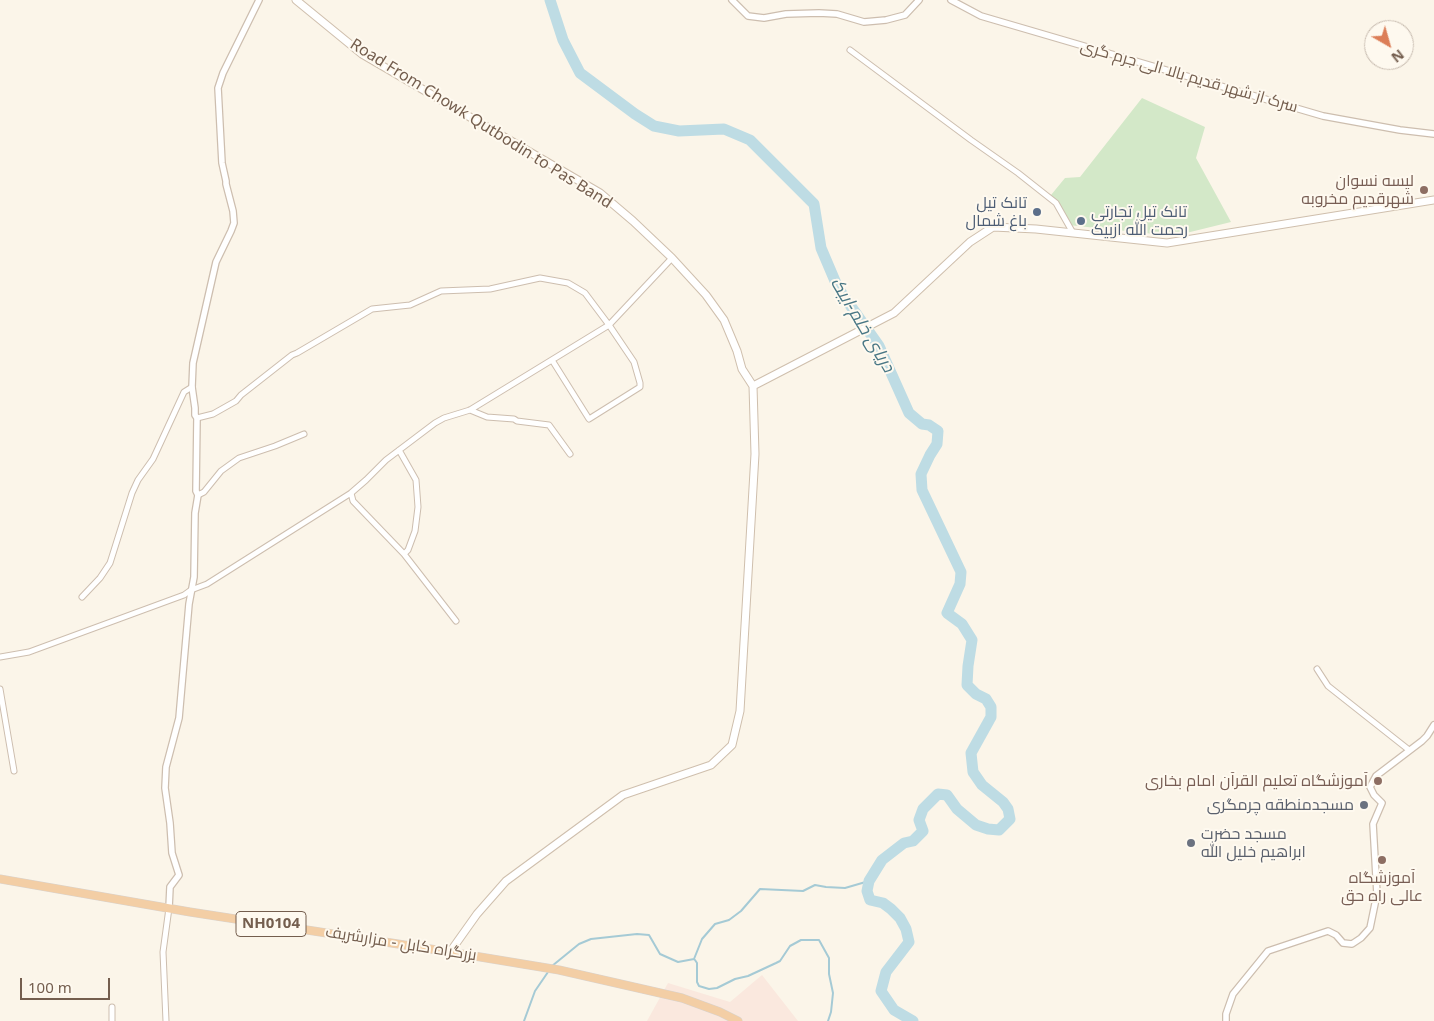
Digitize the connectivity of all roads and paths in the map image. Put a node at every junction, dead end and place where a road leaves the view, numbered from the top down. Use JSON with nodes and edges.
{"nodes":[{"id":1,"x":259,"y":0,"type":"edge"},
{"id":2,"x":296,"y":0,"type":"edge"},
{"id":3,"x":732,"y":0,"type":"edge"},
{"id":4,"x":919,"y":0,"type":"edge"},
{"id":5,"x":951,"y":0,"type":"edge"},
{"id":6,"x":850,"y":50,"type":"dead end"},
{"id":7,"x":1434,"y":134,"type":"edge"},
{"id":8,"x":1434,"y":200,"type":"edge"},
{"id":9,"x":1073,"y":233,"type":"junction"},
{"id":10,"x":672,"y":258,"type":"junction"},
{"id":11,"x":609,"y":325,"type":"junction"},
{"id":12,"x":552,"y":360,"type":"junction"},
{"id":13,"x":753,"y":386,"type":"junction"},
{"id":14,"x":192,"y":387,"type":"junction"},
{"id":15,"x":470,"y":410,"type":"junction"},
{"id":16,"x":197,"y":418,"type":"junction"},
{"id":17,"x":304,"y":434,"type":"dead end"},
{"id":18,"x":399,"y":450,"type":"junction"},
{"id":19,"x":570,"y":454,"type":"dead end"},
{"id":20,"x":351,"y":493,"type":"junction"},
{"id":21,"x":198,"y":495,"type":"junction"},
{"id":22,"x":404,"y":554,"type":"junction"},
{"id":23,"x":191,"y":590,"type":"junction"},
{"id":24,"x":82,"y":597,"type":"dead end"},
{"id":25,"x":456,"y":621,"type":"dead end"},
{"id":26,"x":0,"y":657,"type":"edge"},
{"id":27,"x":1317,"y":669,"type":"dead end"},
{"id":28,"x":0,"y":689,"type":"edge"},
{"id":29,"x":1434,"y":725,"type":"edge"},
{"id":30,"x":1409,"y":750,"type":"junction"},
{"id":31,"x":14,"y":771,"type":"dead end"},
{"id":32,"x":0,"y":879,"type":"edge"},
{"id":33,"x":169,"y":908,"type":"junction"},
{"id":34,"x":450,"y":952,"type":"junction"},
{"id":35,"x":112,"y":1007,"type":"dead end"},
{"id":36,"x":726,"y":1018,"type":"edge"},
{"id":37,"x":112,"y":1021,"type":"edge"},
{"id":38,"x":166,"y":1021,"type":"edge"},
{"id":39,"x":738,"y":1021,"type":"edge"},
{"id":40,"x":1226,"y":1021,"type":"edge"}],
"edges":[{"from":1,"to":14,"type":"street"},
{"from":2,"to":10,"type":"main road","name":"Road From Chowk Qutbodin to Pas Band"},
{"from":3,"to":4,"type":"street"},
{"from":5,"to":7,"type":"street","name":"سرک از شهر قدیم بالا الی جرم گری"},
{"from":6,"to":9,"type":"street"},
{"from":8,"to":9,"type":"main road"},
{"from":9,"to":13,"type":"main road"},
{"from":10,"to":11,"type":"street"},
{"from":10,"to":13,"type":"main road","name":"Road From Chowk Qutbodin to Pas Band"},
{"from":11,"to":12,"type":"street"},
{"from":11,"to":12,"type":"street"},
{"from":11,"to":16,"type":"street"},
{"from":12,"to":15,"type":"street"},
{"from":13,"to":34,"type":"main road"},
{"from":14,"to":16,"type":"street"},
{"from":14,"to":24,"type":"street"},
{"from":15,"to":18,"type":"street"},
{"from":15,"to":19,"type":"street"},
{"from":16,"to":21,"type":"street"},
{"from":17,"to":21,"type":"street"},
{"from":18,"to":20,"type":"street"},
{"from":18,"to":22,"type":"street"},
{"from":20,"to":22,"type":"street"},
{"from":20,"to":23,"type":"street"},
{"from":21,"to":23,"type":"street"},
{"from":22,"to":25,"type":"street"},
{"from":23,"to":26,"type":"street"},
{"from":23,"to":33,"type":"street"},
{"from":27,"to":30,"type":"street"},
{"from":28,"to":31,"type":"street"},
{"from":29,"to":30,"type":"street"},
{"from":30,"to":40,"type":"street"},
{"from":32,"to":33,"type":"highway","name":"بزرگراه کابل - مزارشریف","number":"NH0104"},
{"from":33,"to":34,"type":"highway","name":"بزرگراه کابل - مزارشریف","number":"NH0104"},
{"from":33,"to":38,"type":"street"},
{"from":34,"to":36,"type":"highway","name":"بزرگراه کابل - مزارشریف","number":"NH0104"},
{"from":35,"to":37,"type":"street"},
{"from":36,"to":39,"type":"highway","name":"بزرگراه کابل - مزارشریف","number":"NH0104"}]}
